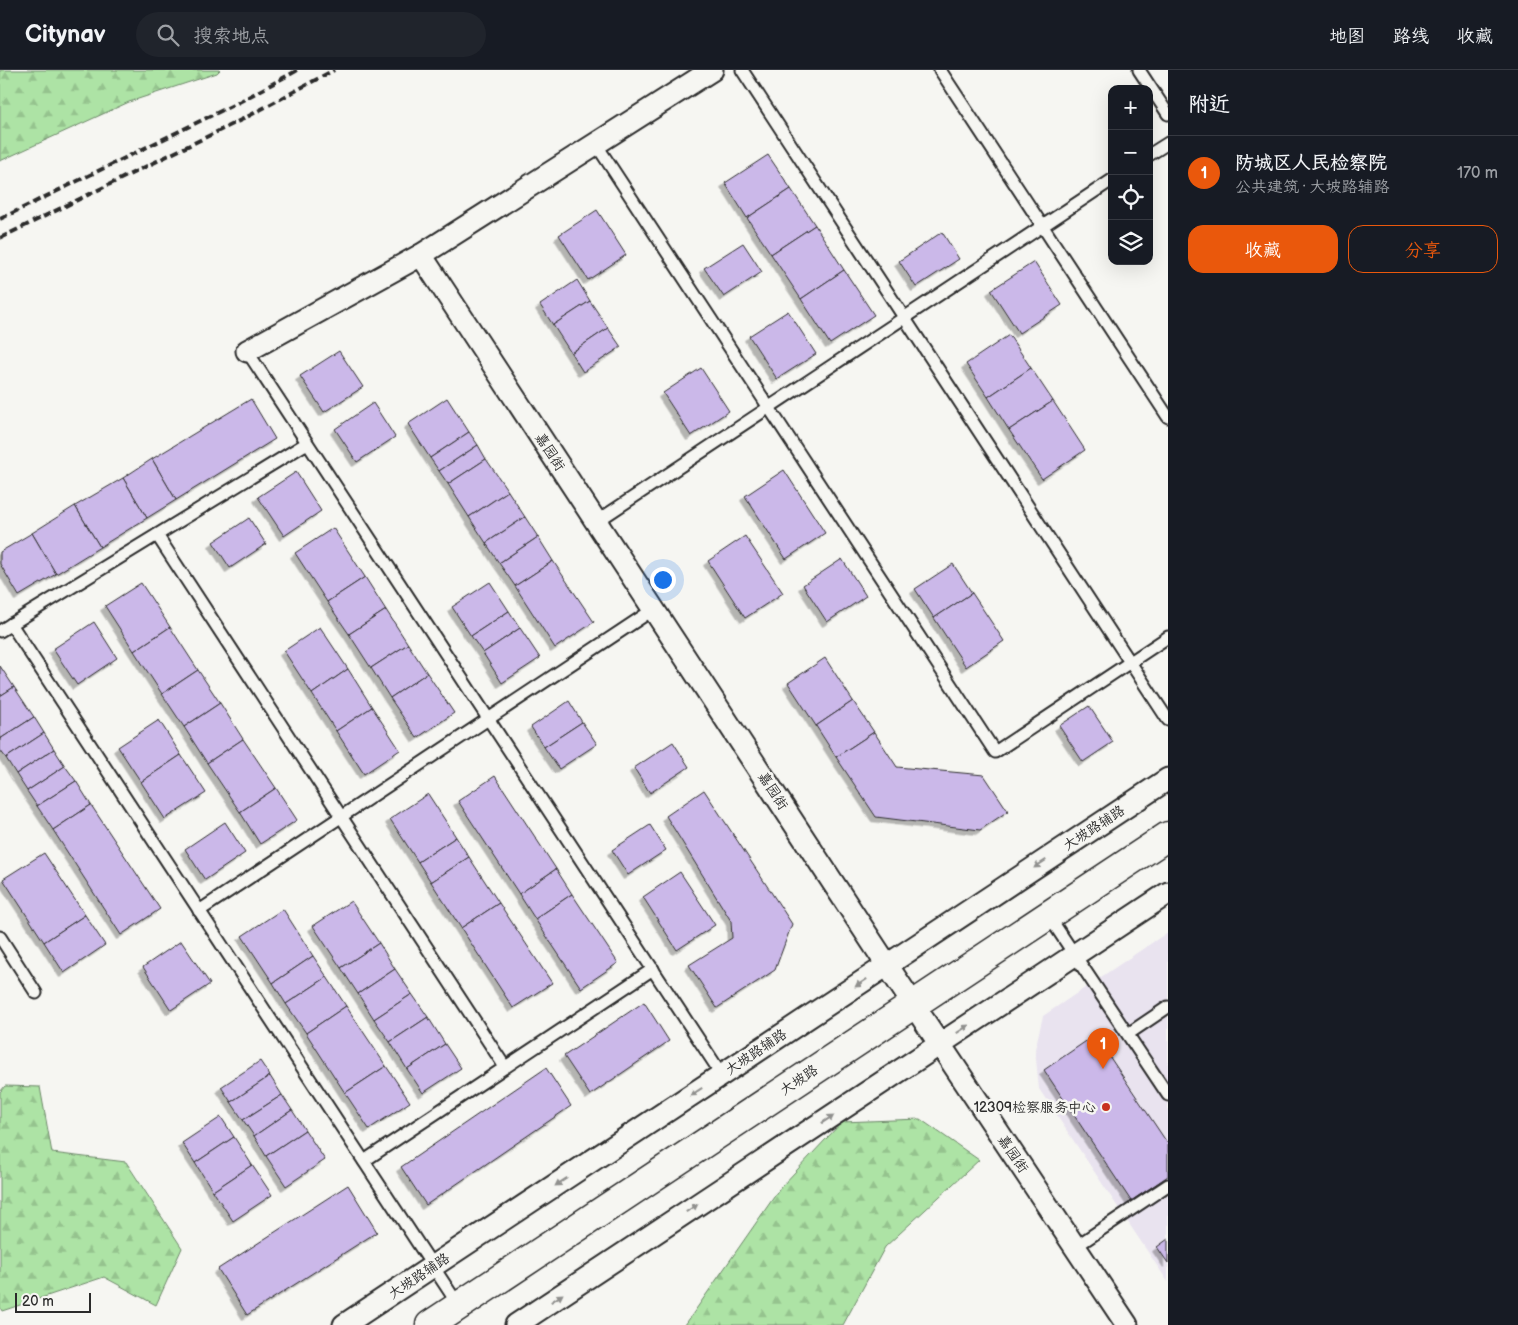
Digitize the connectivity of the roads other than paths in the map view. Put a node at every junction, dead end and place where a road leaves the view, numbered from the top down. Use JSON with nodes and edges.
{"nodes":[{"id":1,"x":712,"y":70,"type":"edge"},
{"id":2,"x":742,"y":70,"type":"edge"},
{"id":3,"x":940,"y":70,"type":"edge"},
{"id":4,"x":1139,"y":70,"type":"edge"},
{"id":5,"x":1168,"y":114,"type":"edge"},
{"id":6,"x":1168,"y":143,"type":"edge"},
{"id":7,"x":596,"y":144,"type":"junction"},
{"id":8,"x":1153,"y":153,"type":"edge"},
{"id":9,"x":1108,"y":183,"type":"edge"},
{"id":10,"x":1043,"y":226,"type":"junction"},
{"id":11,"x":421,"y":255,"type":"junction"},
{"id":12,"x":904,"y":318,"type":"junction"},
{"id":13,"x":247,"y":351,"type":"joint"},
{"id":14,"x":769,"y":407,"type":"junction"},
{"id":15,"x":1168,"y":417,"type":"edge"},
{"id":16,"x":307,"y":443,"type":"junction"},
{"id":17,"x":596,"y":522,"type":"junction"},
{"id":18,"x":157,"y":535,"type":"junction"},
{"id":19,"x":654,"y":609,"type":"junction"},
{"id":20,"x":11,"y":624,"type":"junction"},
{"id":21,"x":0,"y":631,"type":"edge"},
{"id":22,"x":1168,"y":637,"type":"edge"},
{"id":23,"x":1130,"y":662,"type":"junction"},
{"id":24,"x":489,"y":719,"type":"junction"},
{"id":25,"x":1168,"y":720,"type":"edge"},
{"id":26,"x":1168,"y":779,"type":"edge"},
{"id":27,"x":341,"y":817,"type":"junction"},
{"id":28,"x":1168,"y":836,"type":"edge"},
{"id":29,"x":1168,"y":893,"type":"edge"},
{"id":30,"x":199,"y":911,"type":"junction"},
{"id":31,"x":1048,"y":915,"type":"junction"},
{"id":32,"x":0,"y":937,"type":"edge"},
{"id":33,"x":1075,"y":955,"type":"junction"},
{"id":34,"x":888,"y":965,"type":"junction"},
{"id":35,"x":653,"y":969,"type":"junction"},
{"id":36,"x":36,"y":993,"type":"dead end"},
{"id":37,"x":914,"y":1004,"type":"junction"},
{"id":38,"x":1168,"y":1007,"type":"edge"},
{"id":39,"x":1128,"y":1034,"type":"junction"},
{"id":40,"x":940,"y":1044,"type":"junction"},
{"id":41,"x":506,"y":1067,"type":"junction"},
{"id":42,"x":722,"y":1074,"type":"junction"},
{"id":43,"x":1168,"y":1095,"type":"edge"},
{"id":44,"x":364,"y":1161,"type":"junction"},
{"id":45,"x":1168,"y":1185,"type":"edge"},
{"id":46,"x":1075,"y":1247,"type":"junction"},
{"id":47,"x":433,"y":1266,"type":"junction"},
{"id":48,"x":459,"y":1306,"type":"junction"},
{"id":49,"x":344,"y":1325,"type":"edge"},
{"id":50,"x":430,"y":1325,"type":"edge"},
{"id":51,"x":516,"y":1325,"type":"edge"},
{"id":52,"x":1127,"y":1325,"type":"edge"}],
"edges":[{"from":1,"to":7,"type":"street"},
{"from":2,"to":12,"type":"lane"},
{"from":3,"to":10,"type":"lane"},
{"from":4,"to":5,"type":"lane"},
{"from":6,"to":8,"type":"lane"},
{"from":7,"to":11,"type":"street"},
{"from":7,"to":14,"type":"lane"},
{"from":9,"to":10,"type":"lane"},
{"from":10,"to":12,"type":"lane"},
{"from":10,"to":15,"type":"lane"},
{"from":11,"to":13,"type":"street"},
{"from":11,"to":17,"type":"street","name":"嘉园街"},
{"from":12,"to":14,"type":"lane"},
{"from":12,"to":23,"type":"lane"},
{"from":13,"to":16,"type":"lane"},
{"from":14,"to":17,"type":"lane"},
{"from":14,"to":23,"type":"lane"},
{"from":16,"to":18,"type":"lane"},
{"from":16,"to":24,"type":"lane"},
{"from":17,"to":19,"type":"street","name":"嘉园街"},
{"from":18,"to":20,"type":"lane"},
{"from":18,"to":27,"type":"lane"},
{"from":19,"to":24,"type":"lane"},
{"from":19,"to":34,"type":"street","name":"嘉园街"},
{"from":20,"to":21,"type":"lane"},
{"from":20,"to":30,"type":"lane"},
{"from":22,"to":23,"type":"lane"},
{"from":23,"to":25,"type":"lane"},
{"from":24,"to":27,"type":"lane"},
{"from":24,"to":35,"type":"lane"},
{"from":26,"to":34,"type":"street","name":"大坡路辅路","one_way":true},
{"from":27,"to":30,"type":"lane"},
{"from":27,"to":41,"type":"lane"},
{"from":28,"to":31,"type":"main road","name":"大坡路"},
{"from":29,"to":33,"type":"street"},
{"from":30,"to":44,"type":"lane"},
{"from":31,"to":33,"type":"lane"},
{"from":31,"to":37,"type":"main road","name":"大坡路"},
{"from":32,"to":36,"type":"lane"},
{"from":33,"to":39,"type":"lane"},
{"from":40,"to":33,"type":"street","one_way":true},
{"from":34,"to":37,"type":"street","name":"嘉园街"},
{"from":34,"to":42,"type":"street","name":"大坡路辅路","one_way":true},
{"from":35,"to":41,"type":"lane"},
{"from":35,"to":42,"type":"lane"},
{"from":37,"to":40,"type":"street","name":"嘉园街"},
{"from":37,"to":48,"type":"main road","name":"大坡路"},
{"from":38,"to":39,"type":"lane"},
{"from":39,"to":43,"type":"lane"},
{"from":40,"to":46,"type":"street","name":"嘉园街"},
{"from":51,"to":40,"type":"street","one_way":true},
{"from":41,"to":44,"type":"lane"},
{"from":42,"to":47,"type":"street","name":"大坡路辅路","one_way":true},
{"from":44,"to":47,"type":"lane"},
{"from":45,"to":46,"type":"lane"},
{"from":46,"to":52,"type":"street","name":"嘉园街"},
{"from":47,"to":48,"type":"lane"},
{"from":47,"to":49,"type":"street","name":"大坡路辅路"},
{"from":48,"to":50,"type":"main road","name":"大坡路"}]}
